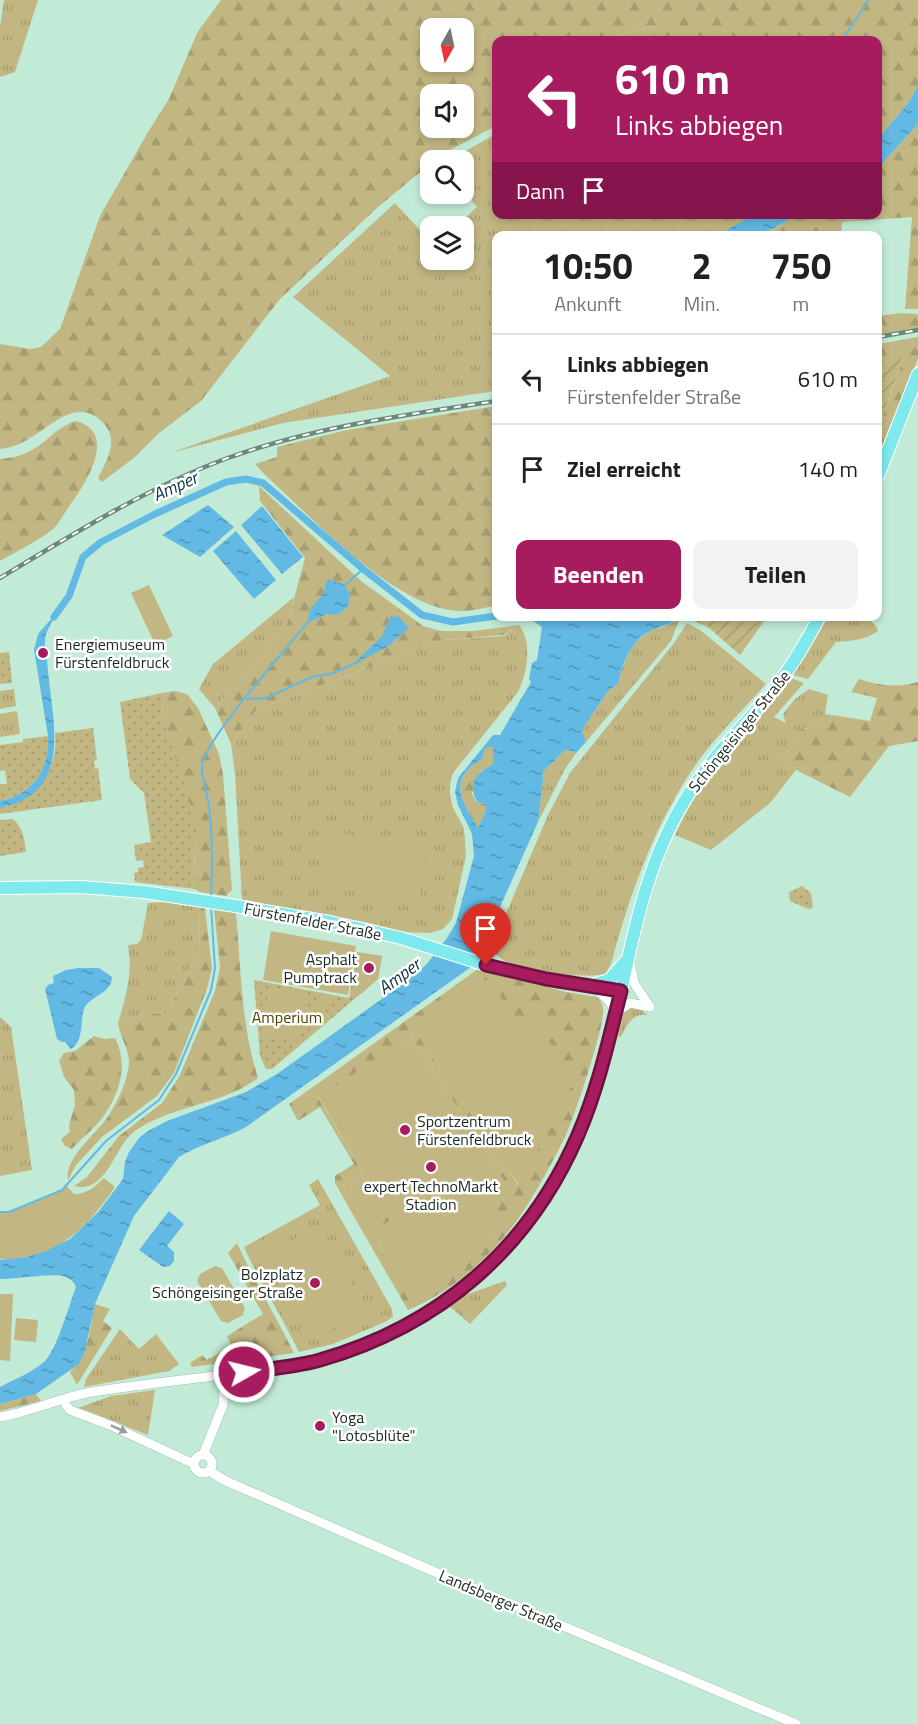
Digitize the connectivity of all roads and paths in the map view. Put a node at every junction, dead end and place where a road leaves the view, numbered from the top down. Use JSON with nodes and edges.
{"nodes":[{"id":1,"x":918,"y":374,"type":"edge"},
{"id":2,"x":882,"y":466,"type":"edge"},
{"id":3,"x":817,"y":621,"type":"edge"},
{"id":4,"x":0,"y":888,"type":"edge"},
{"id":5,"x":628,"y":955,"type":"junction"},
{"id":6,"x":592,"y":985,"type":"junction"},
{"id":7,"x":621,"y":991,"type":"junction"},
{"id":8,"x":615,"y":1013,"type":"junction"},
{"id":9,"x":225,"y":1375,"type":"junction"},
{"id":10,"x":114,"y":1389,"type":"junction"},
{"id":11,"x":66,"y":1405,"type":"junction"},
{"id":12,"x":21,"y":1413,"type":"junction"},
{"id":13,"x":0,"y":1417,"type":"edge"},
{"id":14,"x":203,"y":1455,"type":"junction"},
{"id":15,"x":194,"y":1464,"type":"junction"},
{"id":16,"x":209,"y":1471,"type":"junction"},
{"id":17,"x":796,"y":1724,"type":"edge"}],
"edges":[{"from":1,"to":2,"type":"main road"},
{"from":3,"to":5,"type":"main road","name":"Schöngeisinger Straße"},
{"from":4,"to":6,"type":"main road","name":"Fürstenfelder Straße"},
{"from":5,"to":6,"type":"main road"},
{"from":5,"to":7,"type":"main road","name":"Schöngeisinger Straße"},
{"from":5,"to":8,"type":"street"},
{"from":6,"to":7,"type":"main road","name":"Fürstenfelder Straße"},
{"from":6,"to":8,"type":"street"},
{"from":7,"to":8,"type":"street","name":"Schöngeisinger Straße"},
{"from":8,"to":9,"type":"street","name":"Schöngeisinger Straße"},
{"from":9,"to":10,"type":"street","name":"Schöngeisinger Straße"},
{"from":9,"to":14,"type":"street"},
{"from":10,"to":11,"type":"street","name":"Schöngeisinger Straße"},
{"from":10,"to":12,"type":"street","name":"Schöngeisinger Straße"},
{"from":11,"to":12,"type":"street","name":"Schöngeisinger Straße"},
{"from":11,"to":15,"type":"street","one_way":true},
{"from":12,"to":13,"type":"street","name":"Schöngeisinger Straße"},
{"from":14,"to":15,"type":"street"},
{"from":14,"to":16,"type":"street"},
{"from":15,"to":16,"type":"street"},
{"from":16,"to":17,"type":"street","name":"Landsberger Straße"}]}
